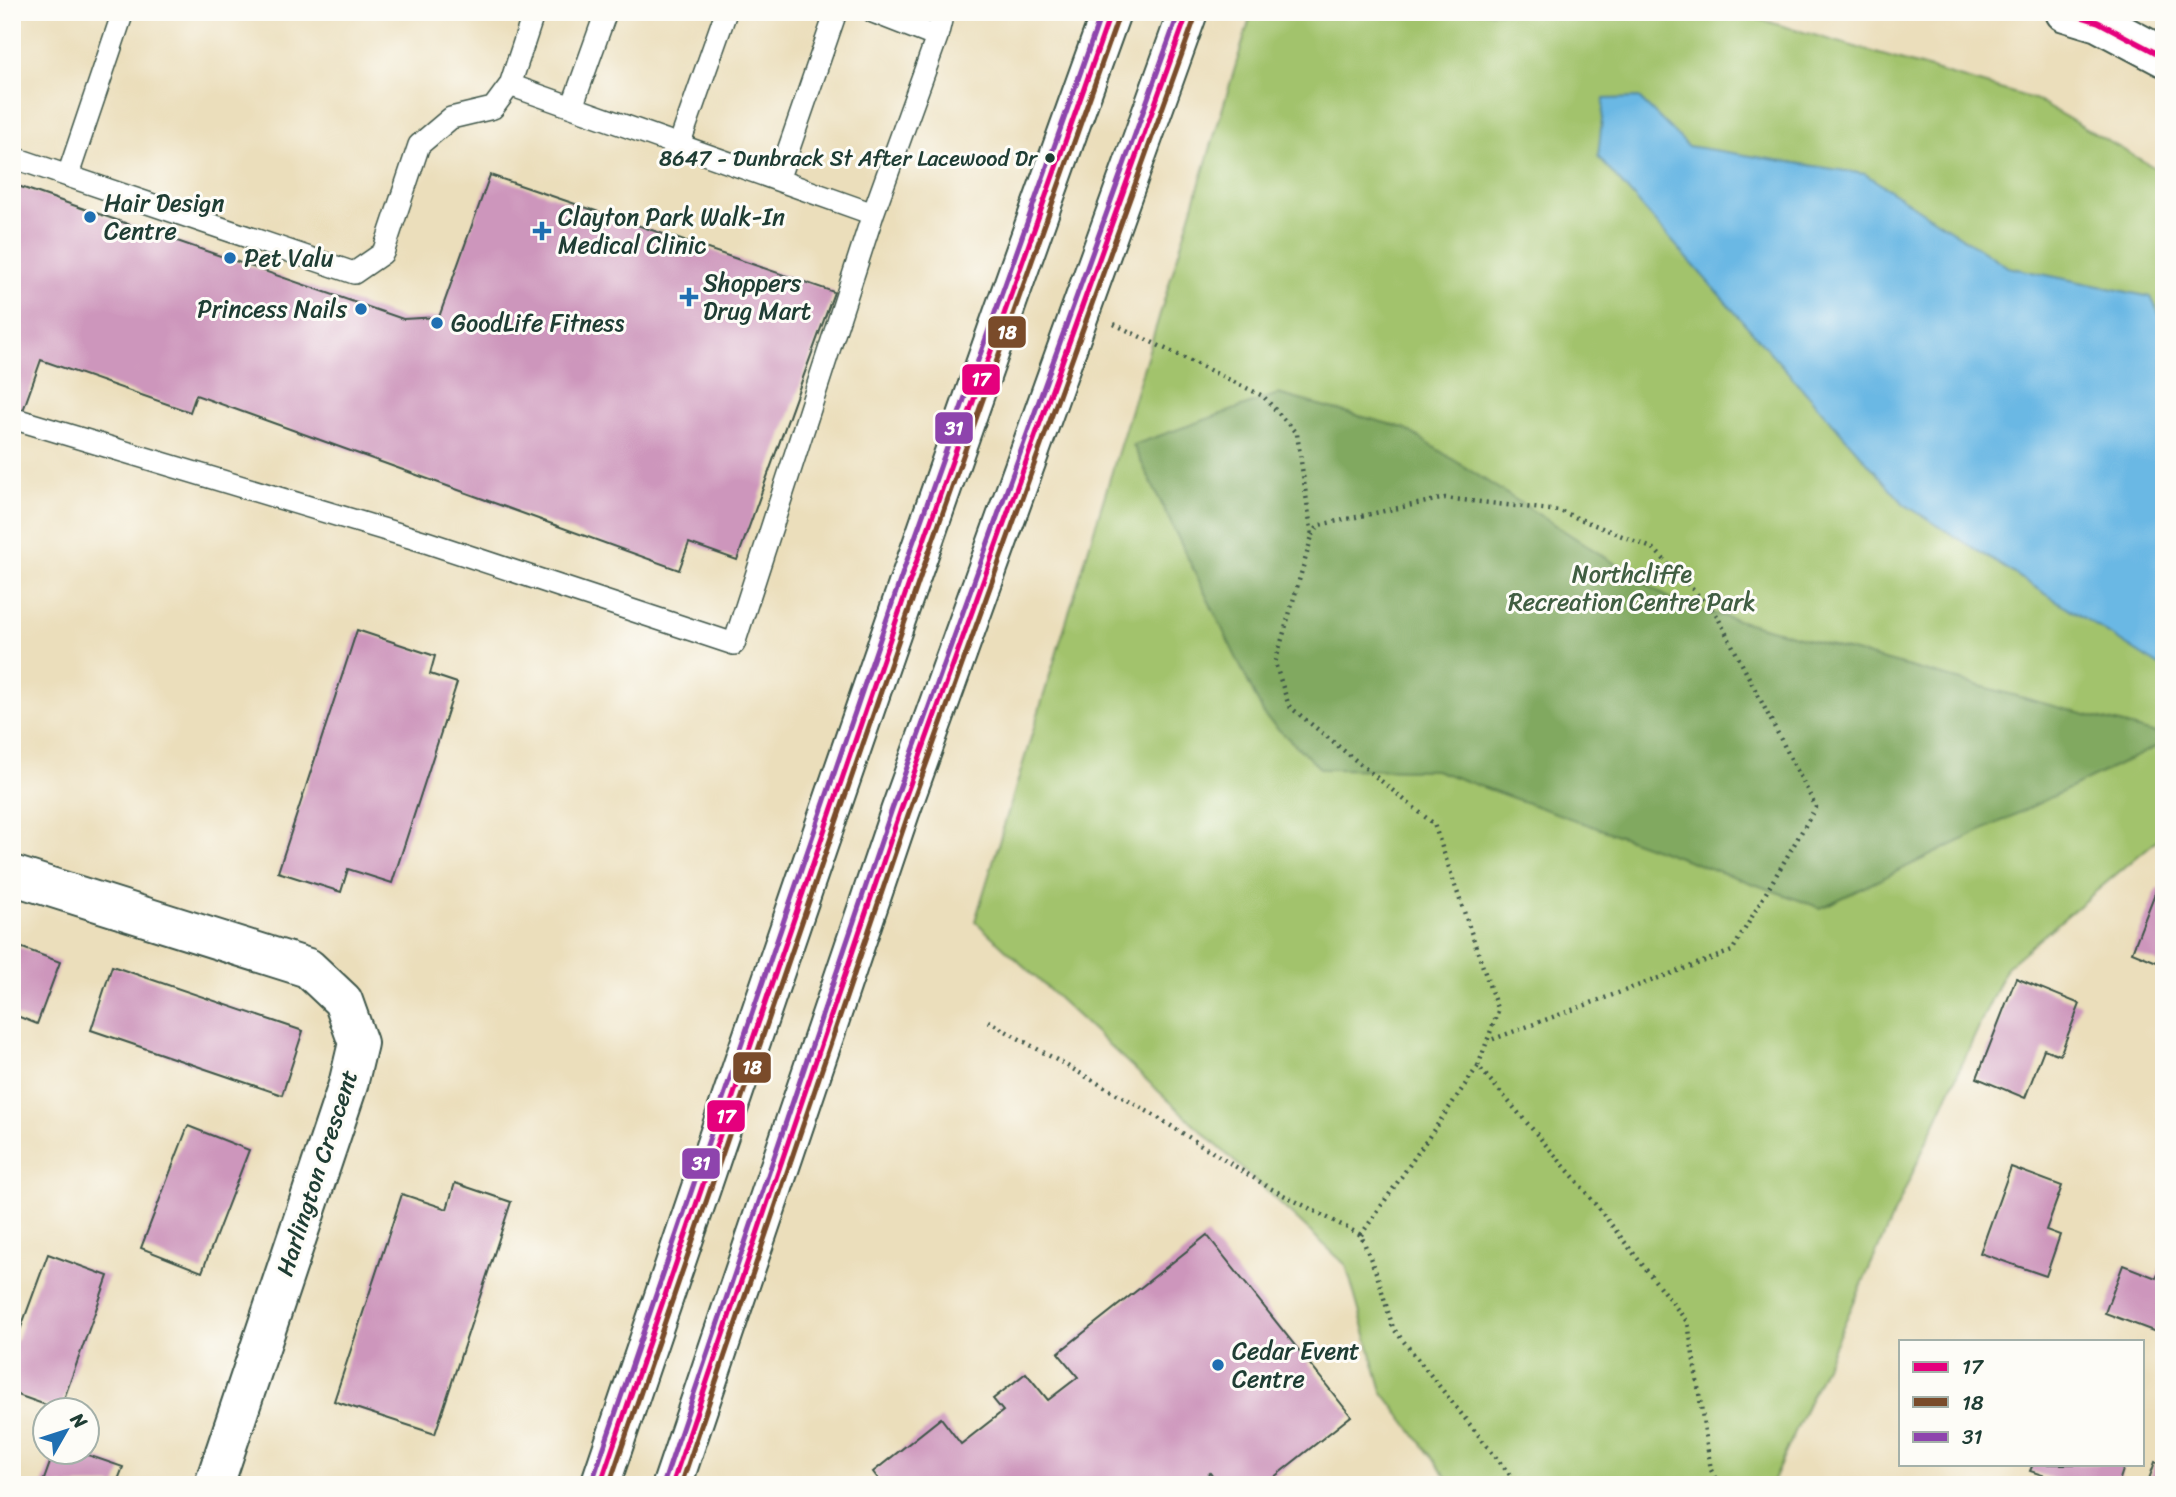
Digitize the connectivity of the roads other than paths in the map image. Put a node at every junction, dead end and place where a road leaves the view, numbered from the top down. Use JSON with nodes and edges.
{"nodes":[{"id":1,"x":123,"y":12,"type":"edge"},
{"id":2,"x":534,"y":12,"type":"edge"},
{"id":3,"x":606,"y":12,"type":"edge"},
{"id":4,"x":726,"y":12,"type":"edge"},
{"id":5,"x":836,"y":12,"type":"edge"},
{"id":6,"x":873,"y":12,"type":"edge"},
{"id":7,"x":943,"y":12,"type":"edge"},
{"id":8,"x":1111,"y":12,"type":"edge"},
{"id":9,"x":1188,"y":12,"type":"edge"},
{"id":10,"x":2065,"y":12,"type":"edge"},
{"id":11,"x":937,"y":37,"type":"junction"},
{"id":12,"x":2164,"y":57,"type":"edge"},
{"id":13,"x":510,"y":85,"type":"junction"},
{"id":14,"x":572,"y":107,"type":"junction"},
{"id":15,"x":678,"y":145,"type":"junction"},
{"id":16,"x":12,"y":157,"type":"edge"},
{"id":17,"x":68,"y":175,"type":"junction"},
{"id":18,"x":778,"y":180,"type":"junction"},
{"id":19,"x":873,"y":214,"type":"junction"},
{"id":20,"x":12,"y":418,"type":"edge"},
{"id":21,"x":12,"y":875,"type":"edge"},
{"id":22,"x":214,"y":1485,"type":"edge"},
{"id":23,"x":600,"y":1485,"type":"edge"},
{"id":24,"x":673,"y":1485,"type":"edge"}],
"edges":[{"from":1,"to":17,"type":"lane"},
{"from":2,"to":13,"type":"lane"},
{"from":3,"to":14,"type":"lane"},
{"from":4,"to":15,"type":"lane"},
{"from":5,"to":18,"type":"lane"},
{"from":6,"to":11,"type":"lane"},
{"from":7,"to":11,"type":"lane"},
{"from":8,"to":23,"type":"main road"},
{"from":9,"to":24,"type":"main road"},
{"from":10,"to":12,"type":"main road"},
{"from":11,"to":19,"type":"lane"},
{"from":13,"to":14,"type":"lane"},
{"from":13,"to":17,"type":"lane"},
{"from":14,"to":15,"type":"lane"},
{"from":15,"to":18,"type":"lane"},
{"from":16,"to":17,"type":"lane"},
{"from":18,"to":19,"type":"lane"},
{"from":19,"to":20,"type":"lane"},
{"from":21,"to":22,"type":"main road","name":"Harlington Crescent"}]}
